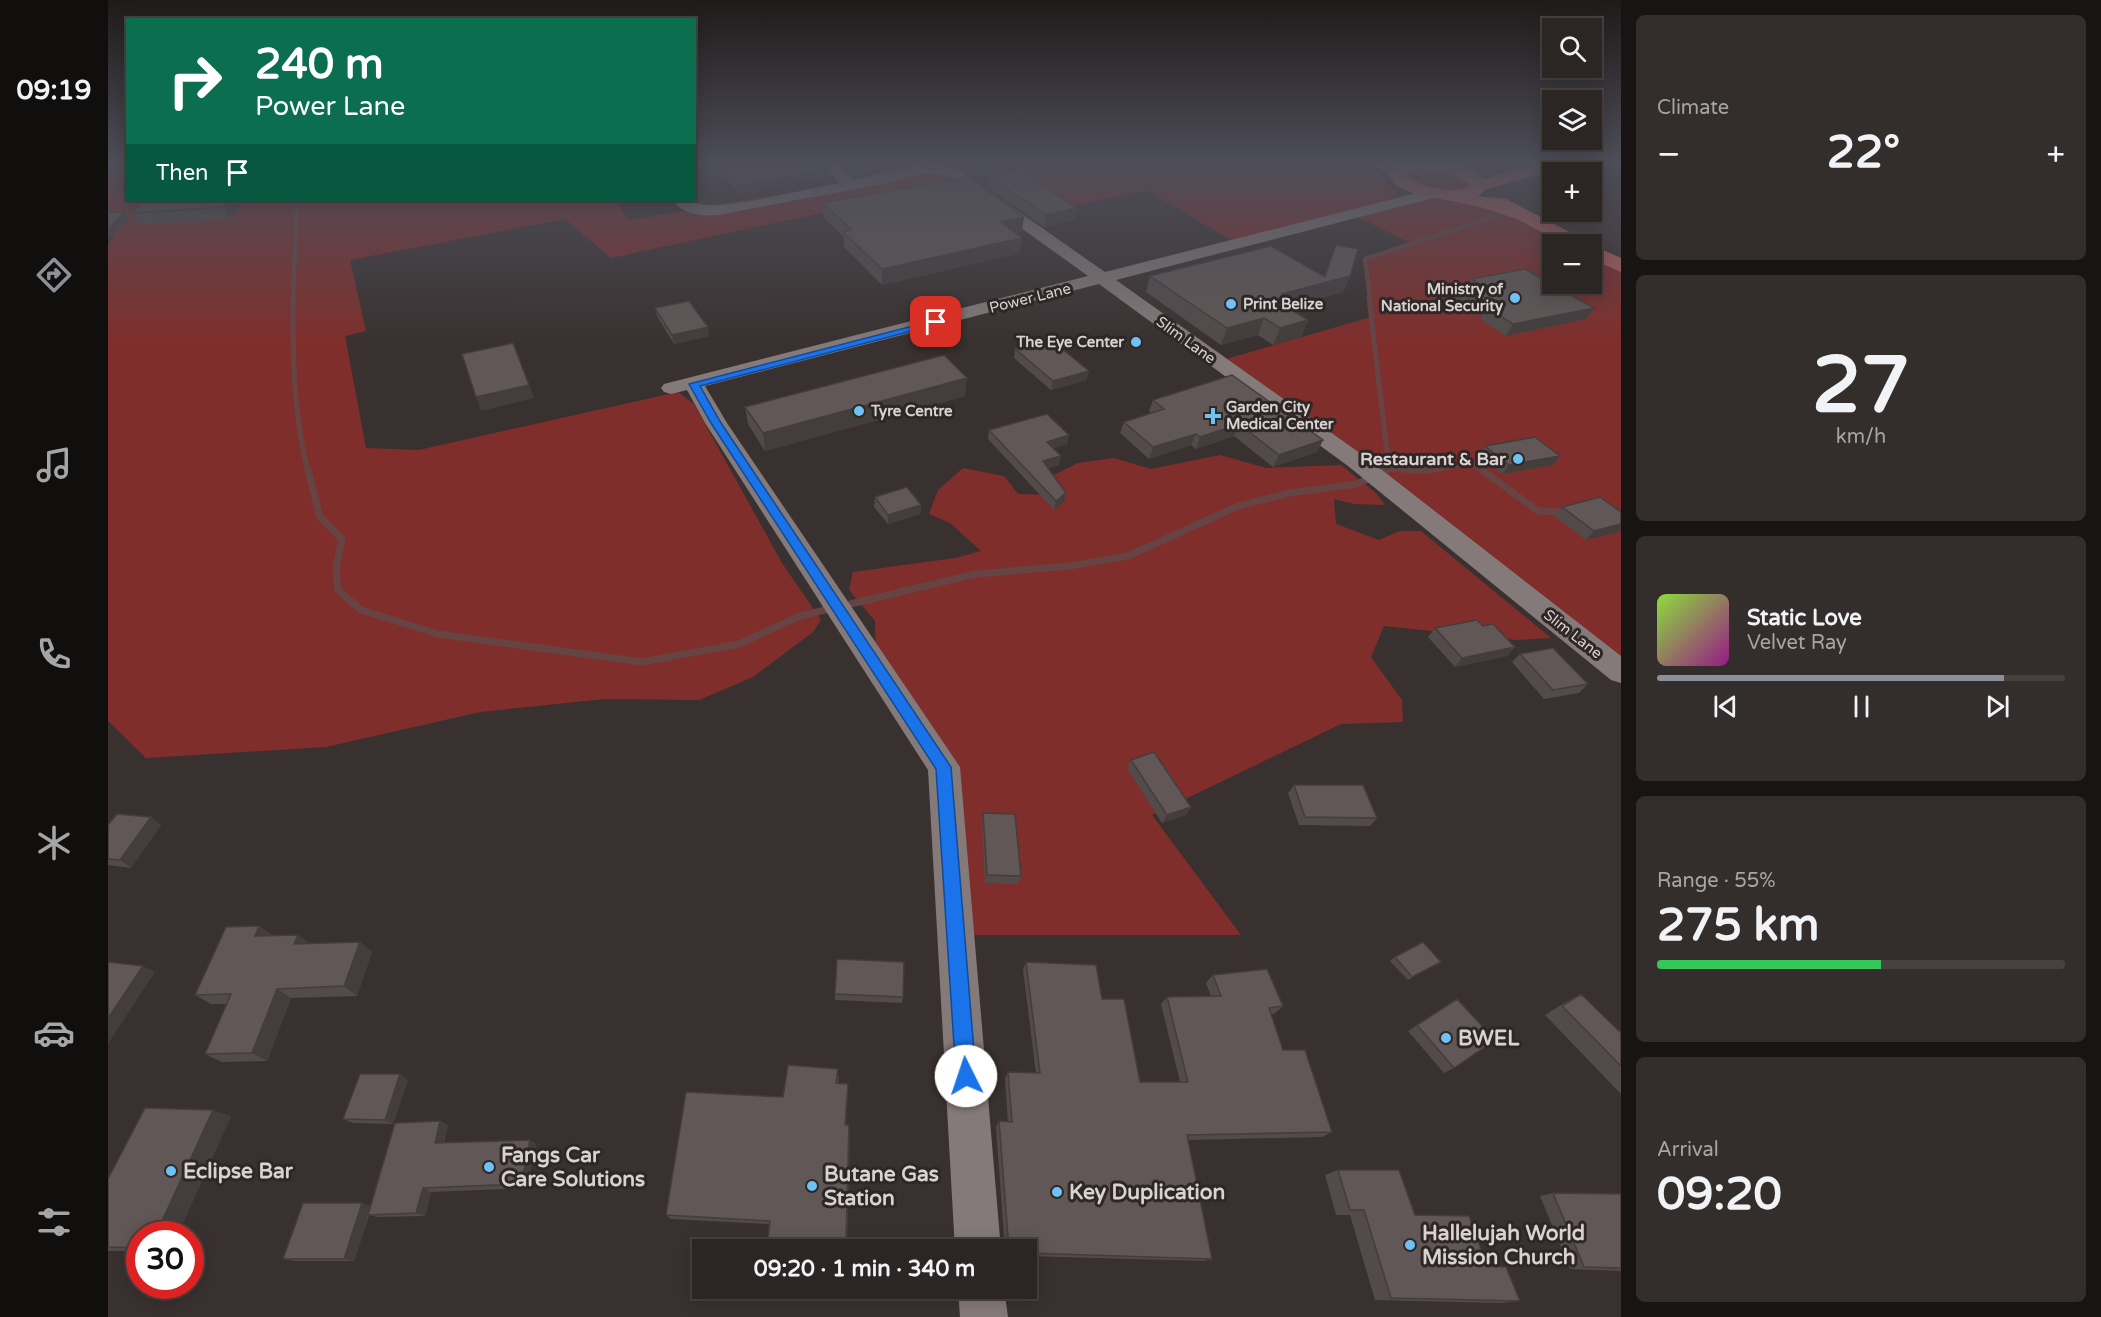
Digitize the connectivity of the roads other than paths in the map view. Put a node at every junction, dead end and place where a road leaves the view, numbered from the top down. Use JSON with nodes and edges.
{"nodes":[{"id":1,"x":1027,"y":223,"type":"edge"},
{"id":2,"x":1315,"y":223,"type":"edge"},
{"id":3,"x":1537,"y":223,"type":"edge"},
{"id":4,"x":1558,"y":234,"type":"edge"},
{"id":5,"x":1602,"y":256,"type":"edge"},
{"id":6,"x":1621,"y":266,"type":"edge"},
{"id":7,"x":1103,"y":280,"type":"junction"},
{"id":8,"x":1621,"y":672,"type":"edge"},
{"id":9,"x":977,"y":1239,"type":"edge"},
{"id":10,"x":982,"y":1299,"type":"edge"},
{"id":11,"x":984,"y":1317,"type":"edge"}],
"edges":[{"from":1,"to":7,"type":"street","name":"Slim Lane"},
{"from":2,"to":7,"type":"street","name":"Power Lane"},
{"from":3,"to":4,"type":"main road"},
{"from":5,"to":6,"type":"main road"},
{"from":7,"to":8,"type":"street","name":"Slim Lane"},
{"from":7,"to":9,"type":"street","name":"Power Lane"},
{"from":10,"to":11,"type":"street"}]}
